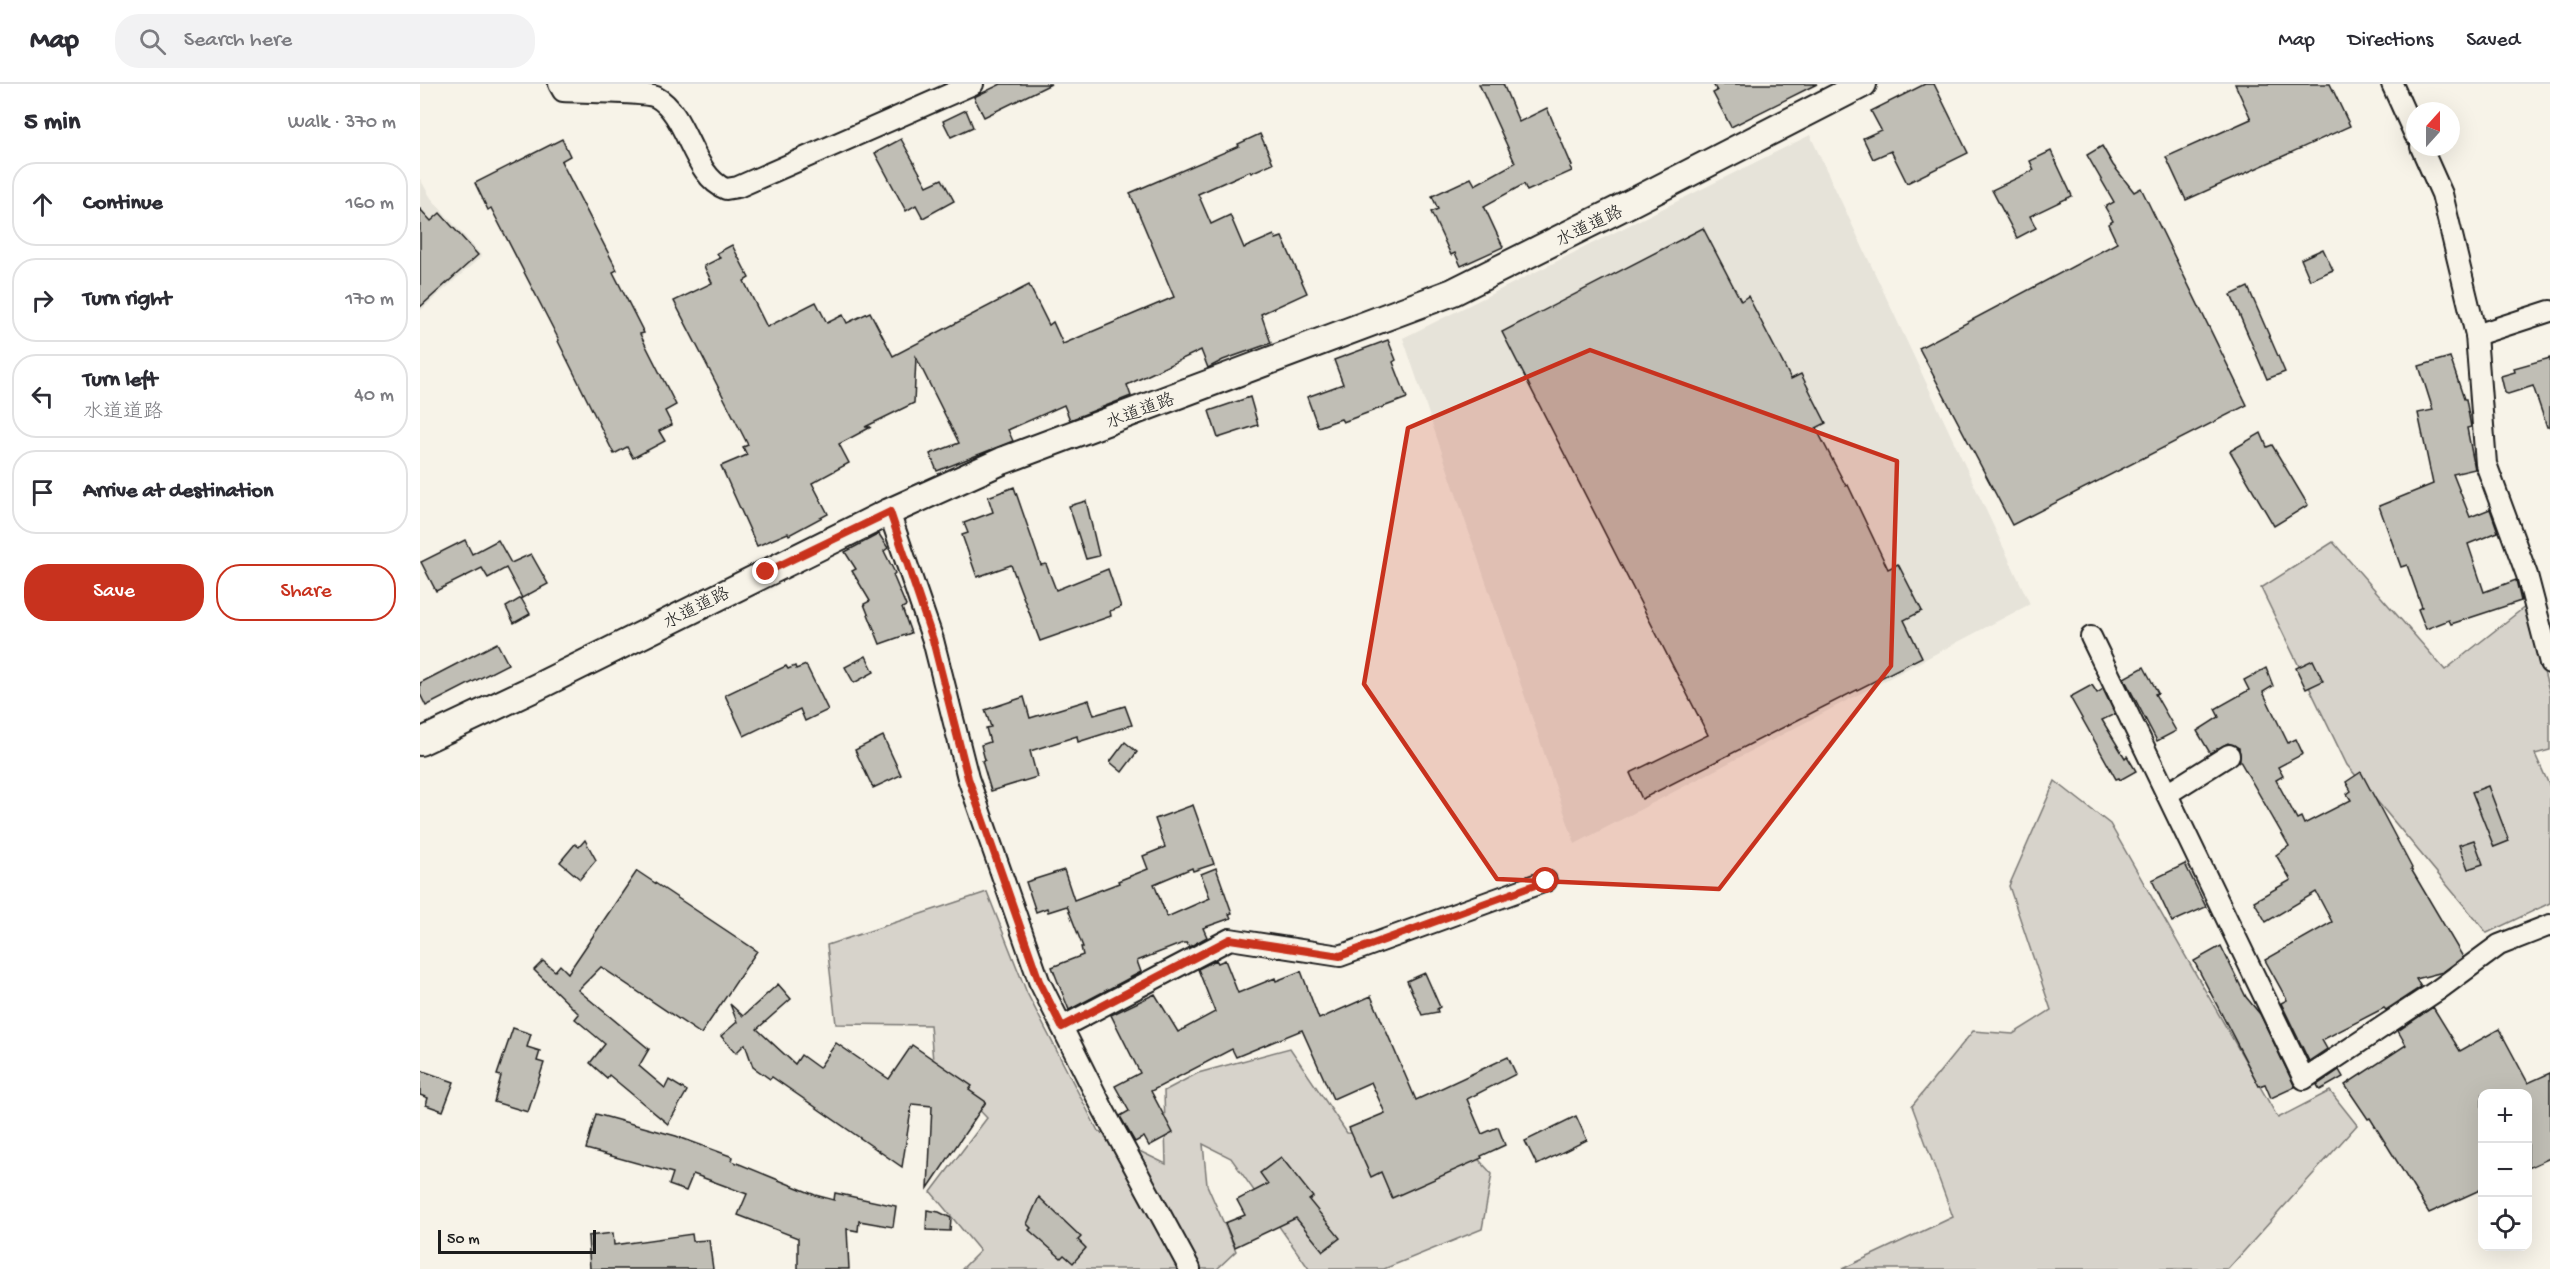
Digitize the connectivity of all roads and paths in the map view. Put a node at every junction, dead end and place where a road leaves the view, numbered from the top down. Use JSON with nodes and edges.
{"nodes":[{"id":1,"x":559,"y":84,"type":"edge"},
{"id":2,"x":974,"y":84,"type":"edge"},
{"id":3,"x":1863,"y":84,"type":"edge"},
{"id":4,"x":2392,"y":84,"type":"edge"},
{"id":5,"x":2406,"y":115,"type":"edge"},
{"id":6,"x":2425,"y":156,"type":"edge"},
{"id":7,"x":2550,"y":311,"type":"edge"},
{"id":8,"x":2476,"y":334,"type":"junction"},
{"id":9,"x":890,"y":512,"type":"junction"},
{"id":10,"x":2091,"y":637,"type":"dead end"},
{"id":11,"x":2550,"y":663,"type":"edge"},
{"id":12,"x":420,"y":742,"type":"edge"},
{"id":13,"x":2229,"y":755,"type":"dead end"},
{"id":14,"x":2167,"y":794,"type":"junction"},
{"id":15,"x":1546,"y":881,"type":"dead end"},
{"id":16,"x":2550,"y":925,"type":"edge"},
{"id":17,"x":1062,"y":1027,"type":"junction"},
{"id":18,"x":1190,"y":1269,"type":"edge"}],
"edges":[{"from":1,"to":2,"type":"street"},
{"from":3,"to":9,"type":"street","name":"水道道路"},
{"from":4,"to":5,"type":"street"},
{"from":6,"to":8,"type":"street"},
{"from":7,"to":8,"type":"street"},
{"from":8,"to":11,"type":"street"},
{"from":9,"to":12,"type":"street","name":"水道道路"},
{"from":9,"to":17,"type":"street"},
{"from":10,"to":14,"type":"street"},
{"from":13,"to":14,"type":"street"},
{"from":14,"to":16,"type":"street"},
{"from":15,"to":17,"type":"street"},
{"from":17,"to":18,"type":"street"}]}
